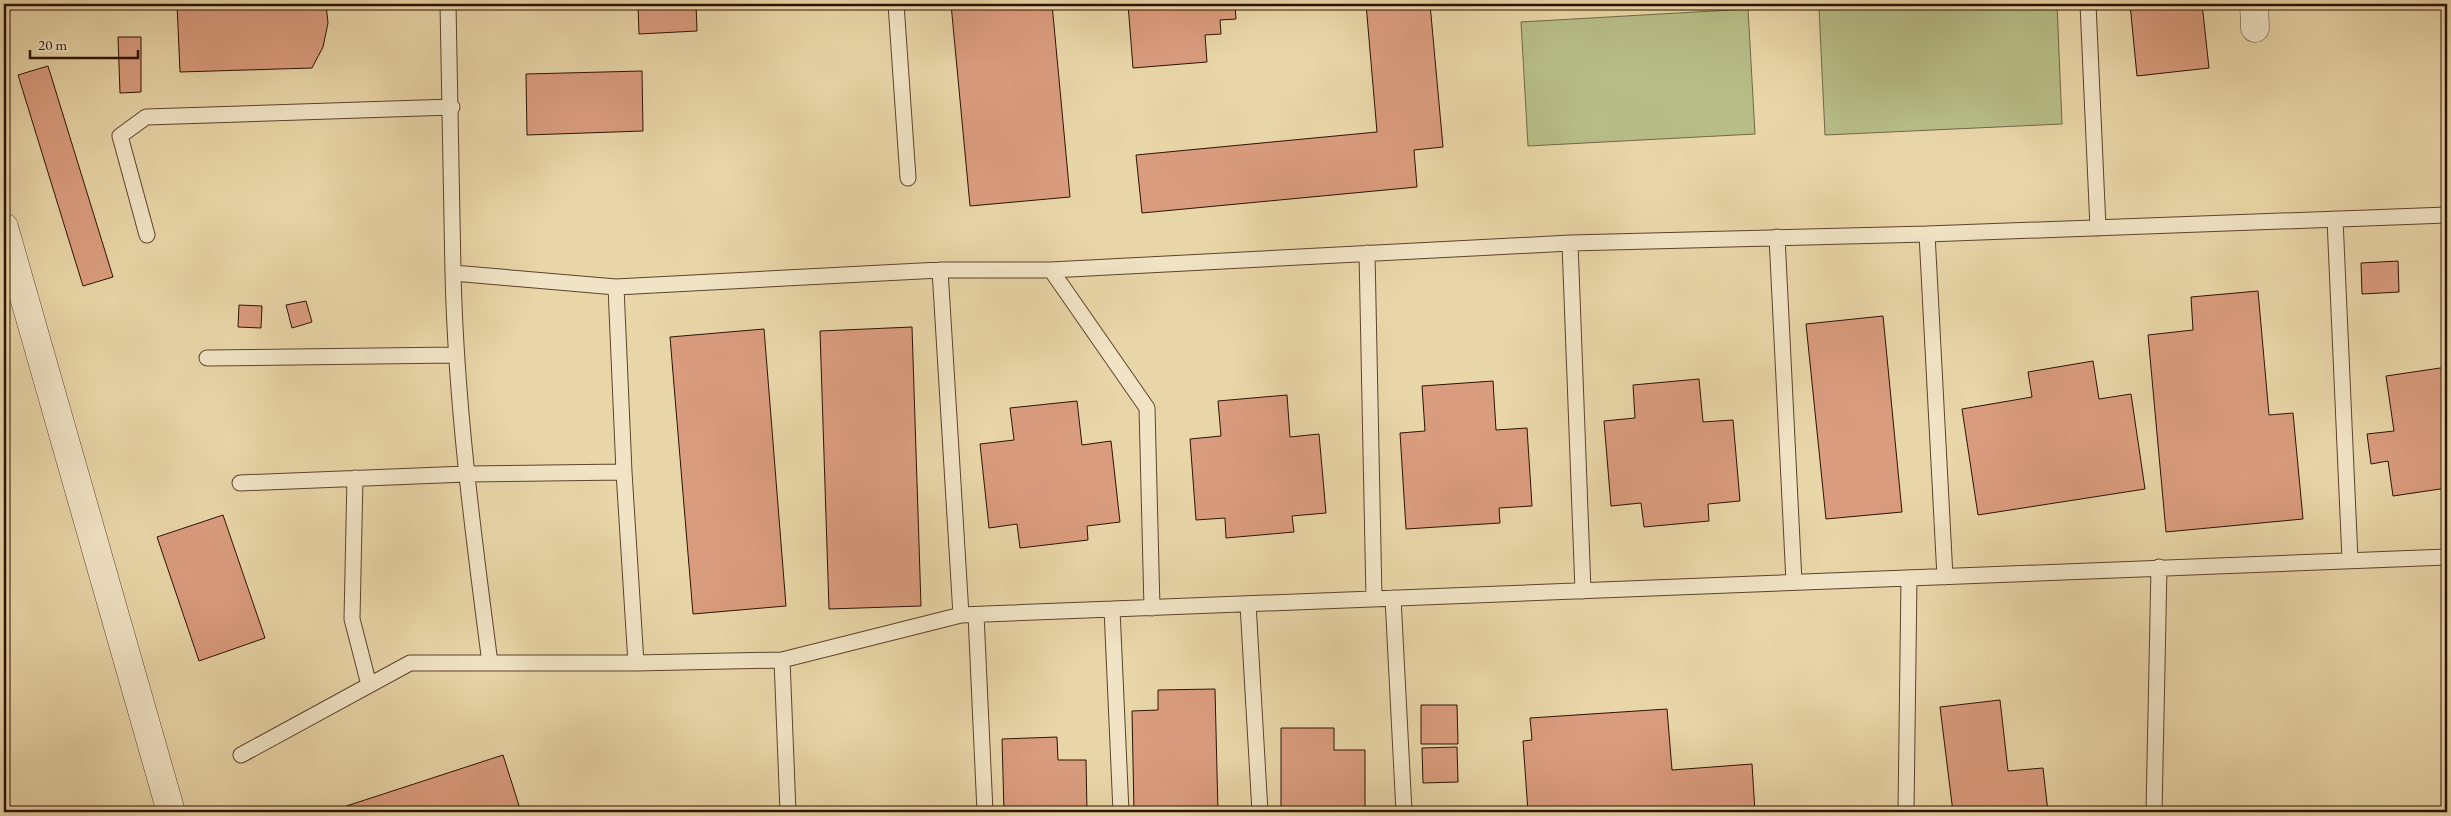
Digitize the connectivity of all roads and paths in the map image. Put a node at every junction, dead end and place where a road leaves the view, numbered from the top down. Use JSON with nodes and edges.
{"nodes":[{"id":1,"x":448,"y":4,"type":"edge"},
{"id":2,"x":896,"y":4,"type":"edge"},
{"id":3,"x":2088,"y":4,"type":"edge"},
{"id":4,"x":452,"y":107,"type":"junction"},
{"id":5,"x":908,"y":178,"type":"dead end"},
{"id":6,"x":2447,"y":215,"type":"edge"},
{"id":7,"x":2335,"y":219,"type":"junction"},
{"id":8,"x":4,"y":227,"type":"edge"},
{"id":9,"x":2098,"y":228,"type":"junction"},
{"id":10,"x":1927,"y":234,"type":"junction"},
{"id":11,"x":147,"y":235,"type":"dead end"},
{"id":12,"x":1777,"y":237,"type":"junction"},
{"id":13,"x":1570,"y":243,"type":"junction"},
{"id":14,"x":1367,"y":253,"type":"junction"},
{"id":15,"x":940,"y":270,"type":"junction"},
{"id":16,"x":1051,"y":270,"type":"junction"},
{"id":17,"x":454,"y":273,"type":"junction"},
{"id":18,"x":616,"y":287,"type":"junction"},
{"id":19,"x":455,"y":355,"type":"junction"},
{"id":20,"x":207,"y":358,"type":"dead end"},
{"id":21,"x":624,"y":472,"type":"junction"},
{"id":22,"x":466,"y":474,"type":"junction"},
{"id":23,"x":355,"y":478,"type":"junction"},
{"id":24,"x":240,"y":483,"type":"dead end"},
{"id":25,"x":2447,"y":557,"type":"edge"},
{"id":26,"x":2350,"y":560,"type":"junction"},
{"id":27,"x":2159,"y":567,"type":"junction"},
{"id":28,"x":1945,"y":577,"type":"junction"},
{"id":29,"x":1909,"y":578,"type":"junction"},
{"id":30,"x":1794,"y":582,"type":"junction"},
{"id":31,"x":1583,"y":591,"type":"junction"},
{"id":32,"x":1393,"y":598,"type":"junction"},
{"id":33,"x":1374,"y":599,"type":"junction"},
{"id":34,"x":1248,"y":604,"type":"junction"},
{"id":35,"x":1152,"y":608,"type":"junction"},
{"id":36,"x":1112,"y":610,"type":"junction"},
{"id":37,"x":969,"y":615,"type":"junction"},
{"id":38,"x":782,"y":660,"type":"junction"},
{"id":39,"x":636,"y":663,"type":"junction"},
{"id":40,"x":490,"y":664,"type":"junction"},
{"id":41,"x":369,"y":685,"type":"junction"},
{"id":42,"x":241,"y":755,"type":"dead end"},
{"id":43,"x":171,"y":812,"type":"edge"},
{"id":44,"x":788,"y":812,"type":"edge"},
{"id":45,"x":985,"y":812,"type":"edge"},
{"id":46,"x":1121,"y":812,"type":"edge"},
{"id":47,"x":1260,"y":812,"type":"edge"},
{"id":48,"x":1404,"y":812,"type":"edge"},
{"id":49,"x":1906,"y":812,"type":"edge"},
{"id":50,"x":2154,"y":812,"type":"edge"}],
"edges":[{"from":1,"to":4,"type":"lane"},
{"from":2,"to":5,"type":"lane"},
{"from":3,"to":9,"type":"lane"},
{"from":4,"to":11,"type":"lane"},
{"from":4,"to":17,"type":"lane"},
{"from":6,"to":7,"type":"lane"},
{"from":7,"to":9,"type":"lane"},
{"from":7,"to":26,"type":"lane"},
{"from":8,"to":43,"type":"street"},
{"from":9,"to":10,"type":"lane"},
{"from":10,"to":12,"type":"lane"},
{"from":10,"to":28,"type":"lane"},
{"from":12,"to":13,"type":"lane"},
{"from":12,"to":30,"type":"lane"},
{"from":13,"to":14,"type":"lane"},
{"from":13,"to":31,"type":"lane"},
{"from":14,"to":16,"type":"lane"},
{"from":14,"to":33,"type":"lane"},
{"from":15,"to":16,"type":"lane"},
{"from":15,"to":18,"type":"lane"},
{"from":15,"to":37,"type":"lane"},
{"from":16,"to":35,"type":"lane"},
{"from":17,"to":18,"type":"lane"},
{"from":17,"to":19,"type":"lane"},
{"from":18,"to":21,"type":"lane"},
{"from":19,"to":20,"type":"lane"},
{"from":19,"to":22,"type":"lane"},
{"from":21,"to":22,"type":"lane"},
{"from":21,"to":39,"type":"lane"},
{"from":22,"to":23,"type":"lane"},
{"from":22,"to":40,"type":"lane"},
{"from":23,"to":24,"type":"lane"},
{"from":23,"to":41,"type":"lane"},
{"from":25,"to":26,"type":"lane"},
{"from":26,"to":27,"type":"lane"},
{"from":27,"to":28,"type":"lane"},
{"from":27,"to":50,"type":"lane"},
{"from":28,"to":29,"type":"lane"},
{"from":29,"to":30,"type":"lane"},
{"from":29,"to":49,"type":"lane"},
{"from":30,"to":31,"type":"lane"},
{"from":31,"to":32,"type":"lane"},
{"from":32,"to":33,"type":"lane"},
{"from":32,"to":48,"type":"lane"},
{"from":33,"to":34,"type":"lane"},
{"from":34,"to":35,"type":"lane"},
{"from":34,"to":47,"type":"lane"},
{"from":35,"to":36,"type":"lane"},
{"from":36,"to":37,"type":"lane"},
{"from":36,"to":46,"type":"lane"},
{"from":37,"to":38,"type":"lane"},
{"from":37,"to":45,"type":"lane"},
{"from":38,"to":39,"type":"lane"},
{"from":38,"to":44,"type":"lane"},
{"from":39,"to":40,"type":"lane"},
{"from":40,"to":41,"type":"lane"},
{"from":41,"to":42,"type":"lane"}]}
